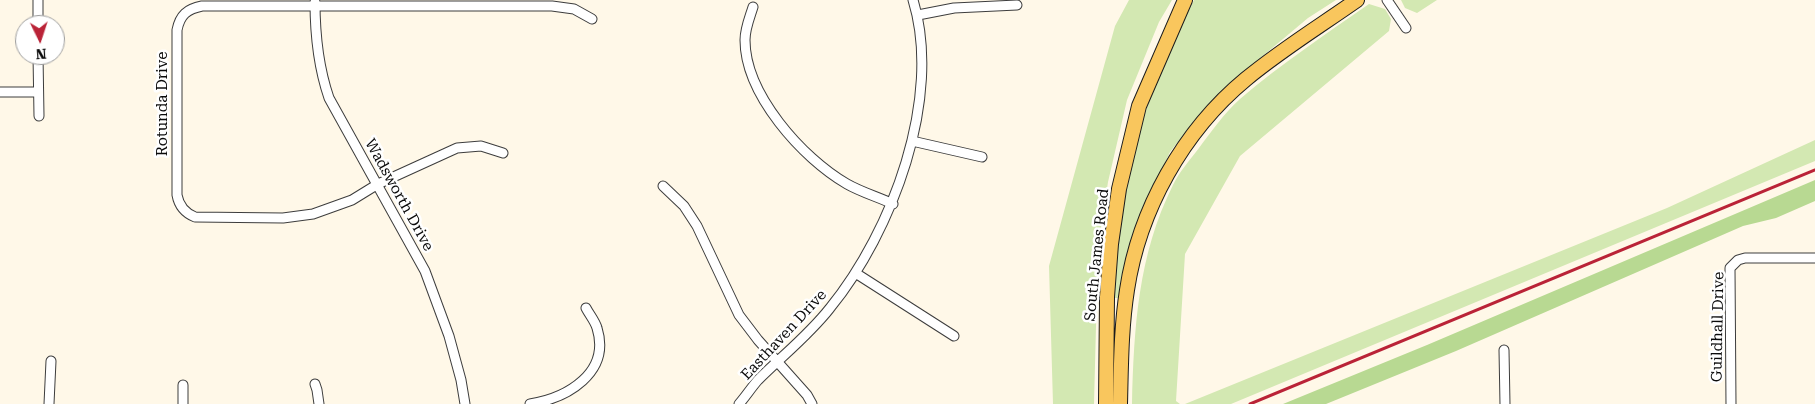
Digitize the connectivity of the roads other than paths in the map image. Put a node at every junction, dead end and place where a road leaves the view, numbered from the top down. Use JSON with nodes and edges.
{"nodes":[{"id":1,"x":38,"y":0,"type":"edge"},
{"id":2,"x":913,"y":0,"type":"edge"},
{"id":3,"x":1185,"y":0,"type":"edge"},
{"id":4,"x":1357,"y":0,"type":"edge"},
{"id":5,"x":1387,"y":0,"type":"edge"},
{"id":6,"x":315,"y":3,"type":"edge"},
{"id":7,"x":1017,"y":5,"type":"dead end"},
{"id":8,"x":753,"y":6,"type":"dead end"},
{"id":9,"x":38,"y":15,"type":"edge"},
{"id":10,"x":918,"y":15,"type":"junction"},
{"id":11,"x":592,"y":20,"type":"dead end"},
{"id":12,"x":1406,"y":28,"type":"dead end"},
{"id":13,"x":38,"y":65,"type":"edge"},
{"id":14,"x":0,"y":92,"type":"edge"},
{"id":15,"x":38,"y":92,"type":"junction"},
{"id":16,"x":39,"y":116,"type":"dead end"},
{"id":17,"x":912,"y":141,"type":"junction"},
{"id":18,"x":503,"y":153,"type":"dead end"},
{"id":19,"x":982,"y":157,"type":"dead end"},
{"id":20,"x":378,"y":184,"type":"junction"},
{"id":21,"x":663,"y":186,"type":"dead end"},
{"id":22,"x":892,"y":204,"type":"junction"},
{"id":23,"x":1815,"y":258,"type":"edge"},
{"id":24,"x":857,"y":274,"type":"junction"},
{"id":25,"x":586,"y":308,"type":"dead end"},
{"id":26,"x":954,"y":336,"type":"dead end"},
{"id":27,"x":1504,"y":350,"type":"dead end"},
{"id":28,"x":51,"y":361,"type":"dead end"},
{"id":29,"x":778,"y":362,"type":"junction"},
{"id":30,"x":315,"y":384,"type":"dead end"},
{"id":31,"x":183,"y":385,"type":"dead end"},
{"id":32,"x":49,"y":404,"type":"edge"},
{"id":33,"x":183,"y":404,"type":"edge"},
{"id":34,"x":319,"y":404,"type":"edge"},
{"id":35,"x":465,"y":404,"type":"edge"},
{"id":36,"x":530,"y":404,"type":"edge"},
{"id":37,"x":739,"y":404,"type":"edge"},
{"id":38,"x":812,"y":404,"type":"edge"},
{"id":39,"x":1106,"y":404,"type":"edge"},
{"id":40,"x":1120,"y":404,"type":"edge"},
{"id":41,"x":1505,"y":404,"type":"edge"},
{"id":42,"x":1730,"y":404,"type":"edge"}],
"edges":[{"from":1,"to":9,"type":"street"},
{"from":2,"to":10,"type":"street","name":"Easthaven Drive"},
{"from":3,"to":39,"type":"main road","name":"South James Road"},
{"from":4,"to":40,"type":"main road"},
{"from":5,"to":12,"type":"street"},
{"from":6,"to":11,"type":"street"},
{"from":6,"to":20,"type":"street","name":"Wadsworth Drive"},
{"from":6,"to":20,"type":"street","name":"Rotunda Drive"},
{"from":7,"to":10,"type":"street"},
{"from":8,"to":22,"type":"street"},
{"from":10,"to":17,"type":"street","name":"Easthaven Drive"},
{"from":13,"to":15,"type":"street"},
{"from":14,"to":15,"type":"street"},
{"from":15,"to":16,"type":"street"},
{"from":17,"to":19,"type":"street"},
{"from":17,"to":22,"type":"street","name":"Easthaven Drive"},
{"from":18,"to":20,"type":"street"},
{"from":20,"to":35,"type":"street","name":"Wadsworth Drive"},
{"from":21,"to":29,"type":"street"},
{"from":22,"to":24,"type":"street","name":"Easthaven Drive"},
{"from":23,"to":42,"type":"street","name":"Guildhall Drive"},
{"from":24,"to":26,"type":"street"},
{"from":24,"to":29,"type":"street","name":"Easthaven Drive"},
{"from":25,"to":36,"type":"street"},
{"from":27,"to":41,"type":"street"},
{"from":28,"to":32,"type":"street"},
{"from":29,"to":37,"type":"street","name":"Easthaven Drive"},
{"from":29,"to":38,"type":"street"},
{"from":30,"to":34,"type":"street"},
{"from":31,"to":33,"type":"street"}]}
